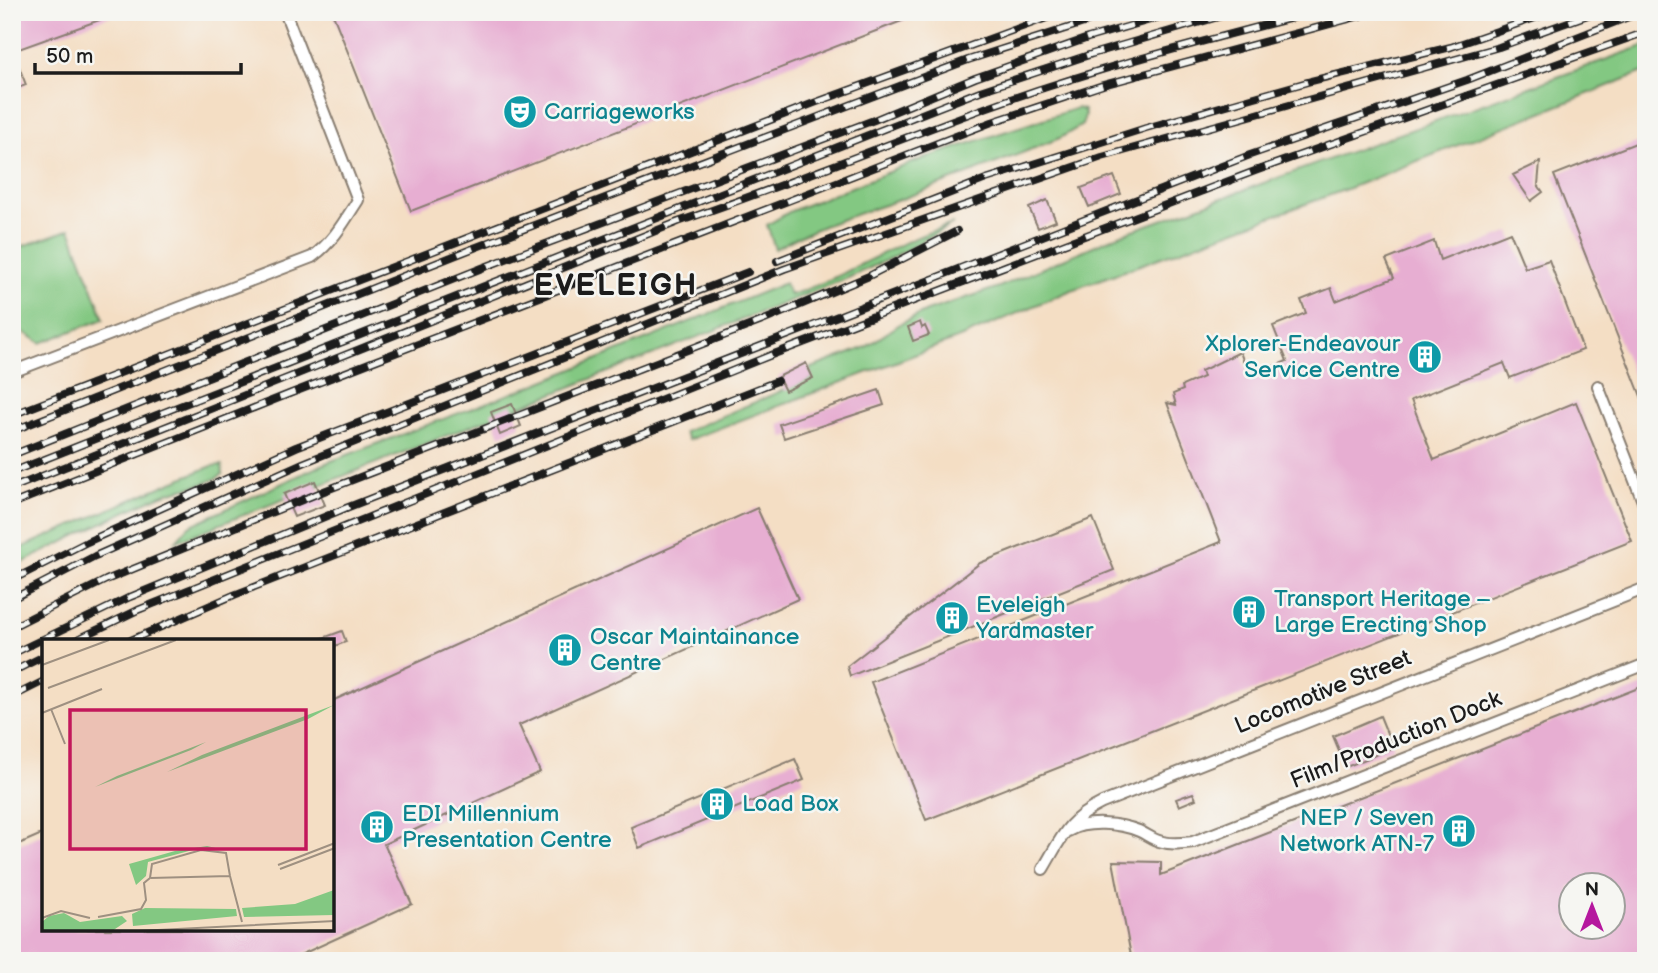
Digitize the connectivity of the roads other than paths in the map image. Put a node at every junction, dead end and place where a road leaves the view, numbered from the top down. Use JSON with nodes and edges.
{"nodes":[{"id":1,"x":285,"y":12,"type":"edge"},
{"id":2,"x":12,"y":372,"type":"edge"},
{"id":3,"x":1598,"y":386,"type":"dead end"},
{"id":4,"x":1646,"y":509,"type":"edge"},
{"id":5,"x":1646,"y":588,"type":"edge"},
{"id":6,"x":1646,"y":664,"type":"edge"},
{"id":7,"x":1065,"y":832,"type":"junction"},
{"id":8,"x":1043,"y":869,"type":"dead end"}],
"edges":[{"from":1,"to":2,"type":"lane"},
{"from":3,"to":4,"type":"lane"},
{"from":5,"to":7,"type":"lane","name":"Locomotive Street"},
{"from":6,"to":7,"type":"lane","name":"Film/Production Dock"},
{"from":7,"to":8,"type":"lane","name":"Locomotive Street"}]}
